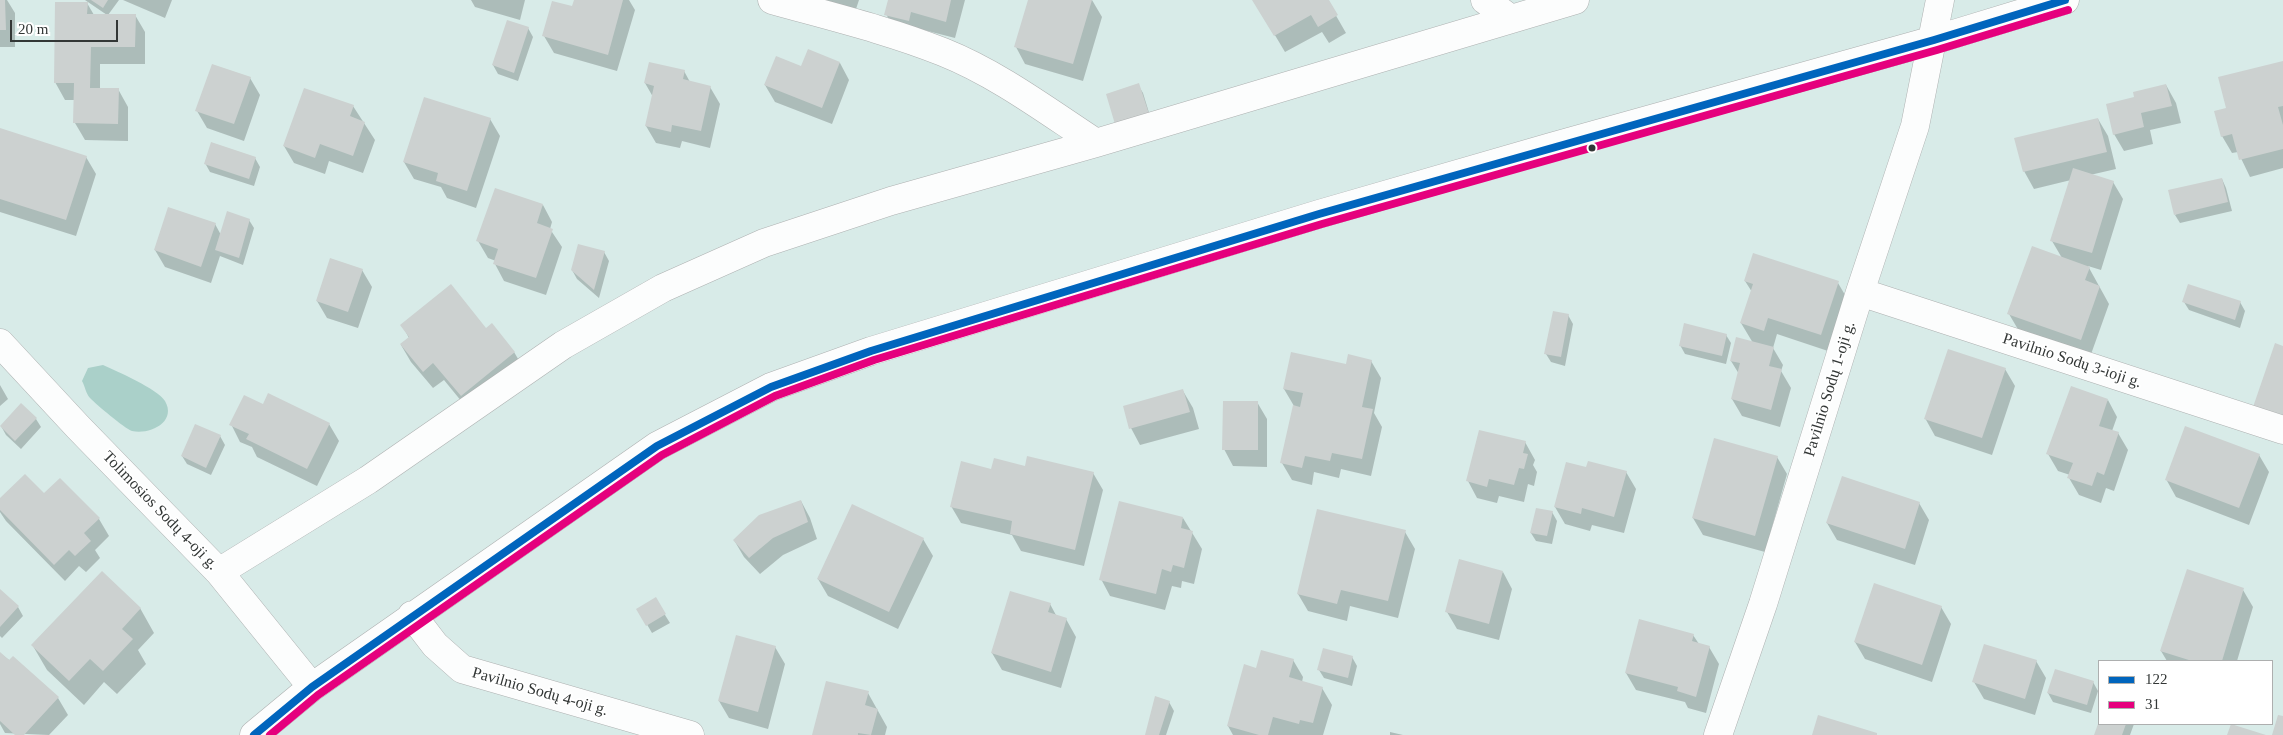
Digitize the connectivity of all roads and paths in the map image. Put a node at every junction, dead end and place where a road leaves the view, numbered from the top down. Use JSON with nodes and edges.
{"nodes":[{"id":1,"x":772,"y":0,"type":"edge"},
{"id":2,"x":1485,"y":0,"type":"edge"},
{"id":3,"x":1575,"y":0,"type":"edge"},
{"id":4,"x":1940,"y":0,"type":"edge"},
{"id":5,"x":2065,"y":0,"type":"edge"},
{"id":6,"x":1511,"y":19,"type":"junction"},
{"id":7,"x":1934,"y":40,"type":"junction"},
{"id":8,"x":1096,"y":143,"type":"junction"},
{"id":9,"x":1860,"y":292,"type":"junction"},
{"id":10,"x":0,"y":343,"type":"edge"},
{"id":11,"x":2283,"y":430,"type":"edge"},
{"id":12,"x":219,"y":572,"type":"junction"},
{"id":13,"x":412,"y":615,"type":"junction"},
{"id":14,"x":312,"y":687,"type":"junction"},
{"id":15,"x":254,"y":735,"type":"edge"},
{"id":16,"x":690,"y":735,"type":"edge"},
{"id":17,"x":1718,"y":735,"type":"edge"}],
"edges":[{"from":1,"to":8,"type":"street"},
{"from":2,"to":6,"type":"street"},
{"from":3,"to":6,"type":"street"},
{"from":4,"to":7,"type":"street","name":"Pavilnio Sodų 1-oji g."},
{"from":5,"to":7,"type":"street"},
{"from":6,"to":8,"type":"street"},
{"from":7,"to":9,"type":"street","name":"Pavilnio Sodų 1-oji g."},
{"from":7,"to":13,"type":"street"},
{"from":8,"to":12,"type":"street"},
{"from":9,"to":11,"type":"street","name":"Pavilnio Sodų 3-ioji g."},
{"from":9,"to":17,"type":"street","name":"Pavilnio Sodų 1-oji g."},
{"from":10,"to":12,"type":"street","name":"Tolimosios Sodų 4-oji g."},
{"from":12,"to":14,"type":"street","name":"Tolimosios Sodų 4-oji g."},
{"from":13,"to":14,"type":"street"},
{"from":13,"to":16,"type":"street","name":"Pavilnio Sodų 4-oji g."},
{"from":14,"to":15,"type":"street"}]}
